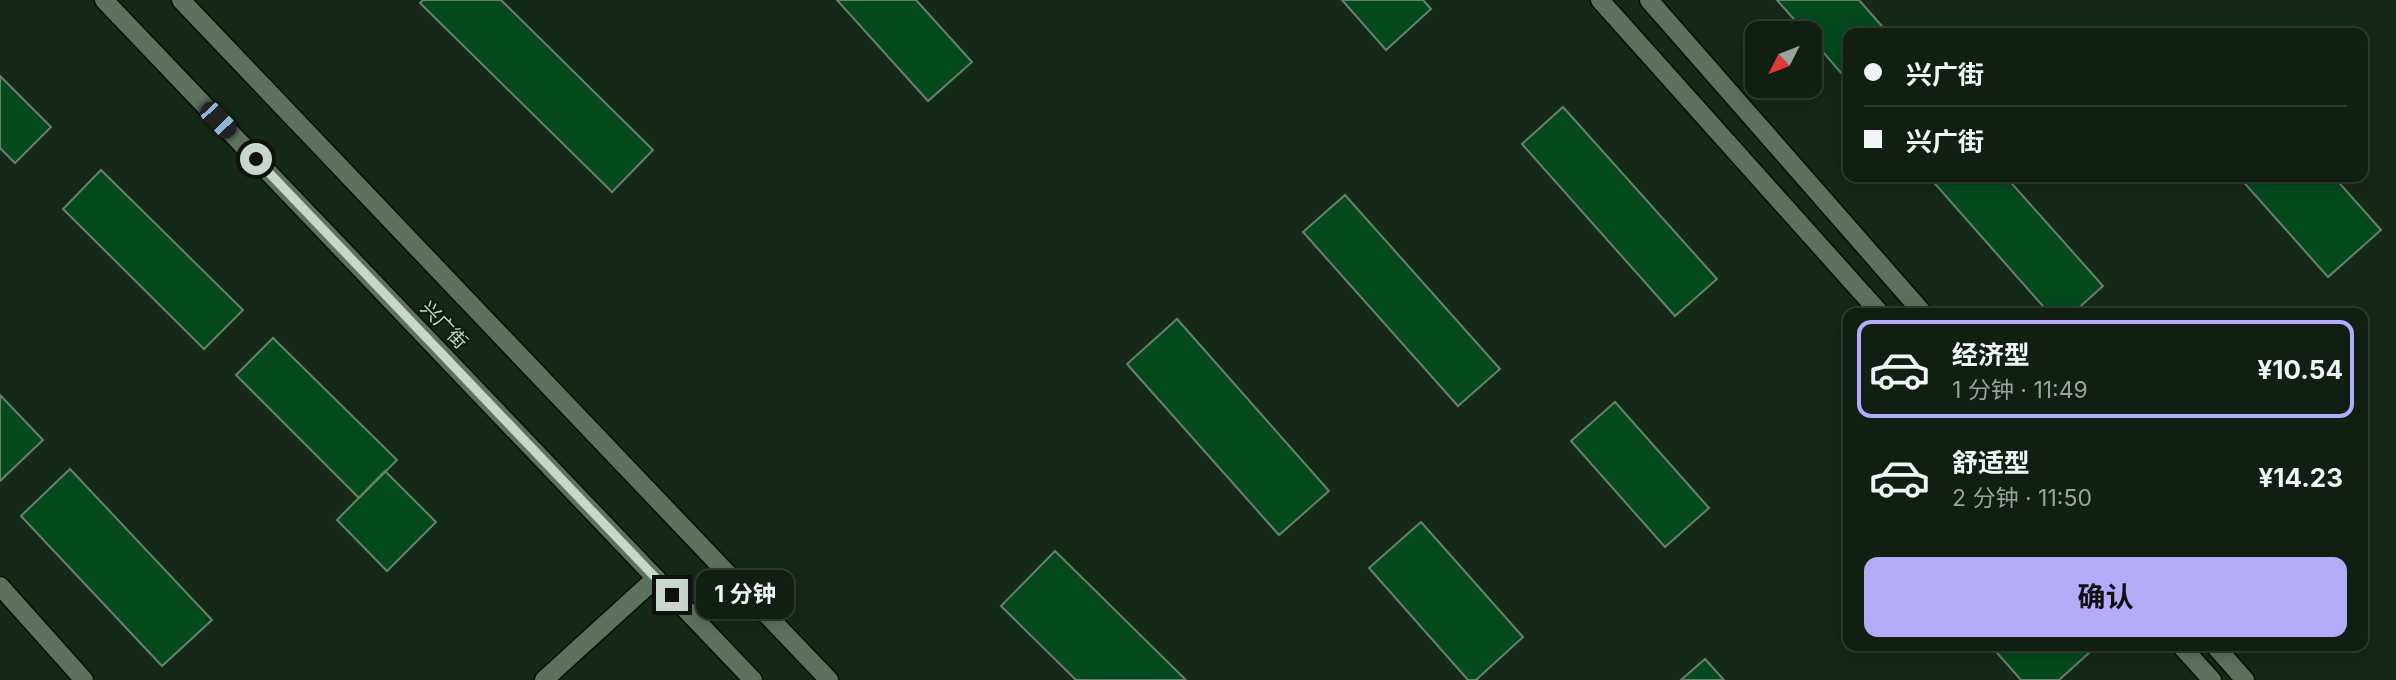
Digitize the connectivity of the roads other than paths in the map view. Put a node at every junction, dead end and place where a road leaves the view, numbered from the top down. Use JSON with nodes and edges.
{"nodes":[{"id":1,"x":104,"y":0,"type":"edge"},
{"id":2,"x":181,"y":0,"type":"edge"},
{"id":3,"x":1600,"y":0,"type":"edge"},
{"id":4,"x":1649,"y":0,"type":"edge"},
{"id":5,"x":1876,"y":308,"type":"edge"},
{"id":6,"x":1919,"y":308,"type":"edge"},
{"id":7,"x":656,"y":578,"type":"junction"},
{"id":8,"x":0,"y":586,"type":"edge"},
{"id":9,"x":2186,"y":651,"type":"edge"},
{"id":10,"x":2219,"y":651,"type":"edge"},
{"id":11,"x":85,"y":680,"type":"edge"},
{"id":12,"x":544,"y":680,"type":"edge"},
{"id":13,"x":753,"y":680,"type":"edge"},
{"id":14,"x":828,"y":680,"type":"edge"},
{"id":15,"x":2212,"y":680,"type":"edge"},
{"id":16,"x":2245,"y":680,"type":"edge"}],
"edges":[{"from":1,"to":7,"type":"street","name":"兴广街"},
{"from":2,"to":14,"type":"street","name":"兴广街"},
{"from":3,"to":5,"type":"street"},
{"from":4,"to":6,"type":"street"},
{"from":7,"to":12,"type":"street"},
{"from":7,"to":13,"type":"street","name":"兴广街"},
{"from":8,"to":11,"type":"street"},
{"from":9,"to":15,"type":"street"},
{"from":10,"to":16,"type":"street"}]}
